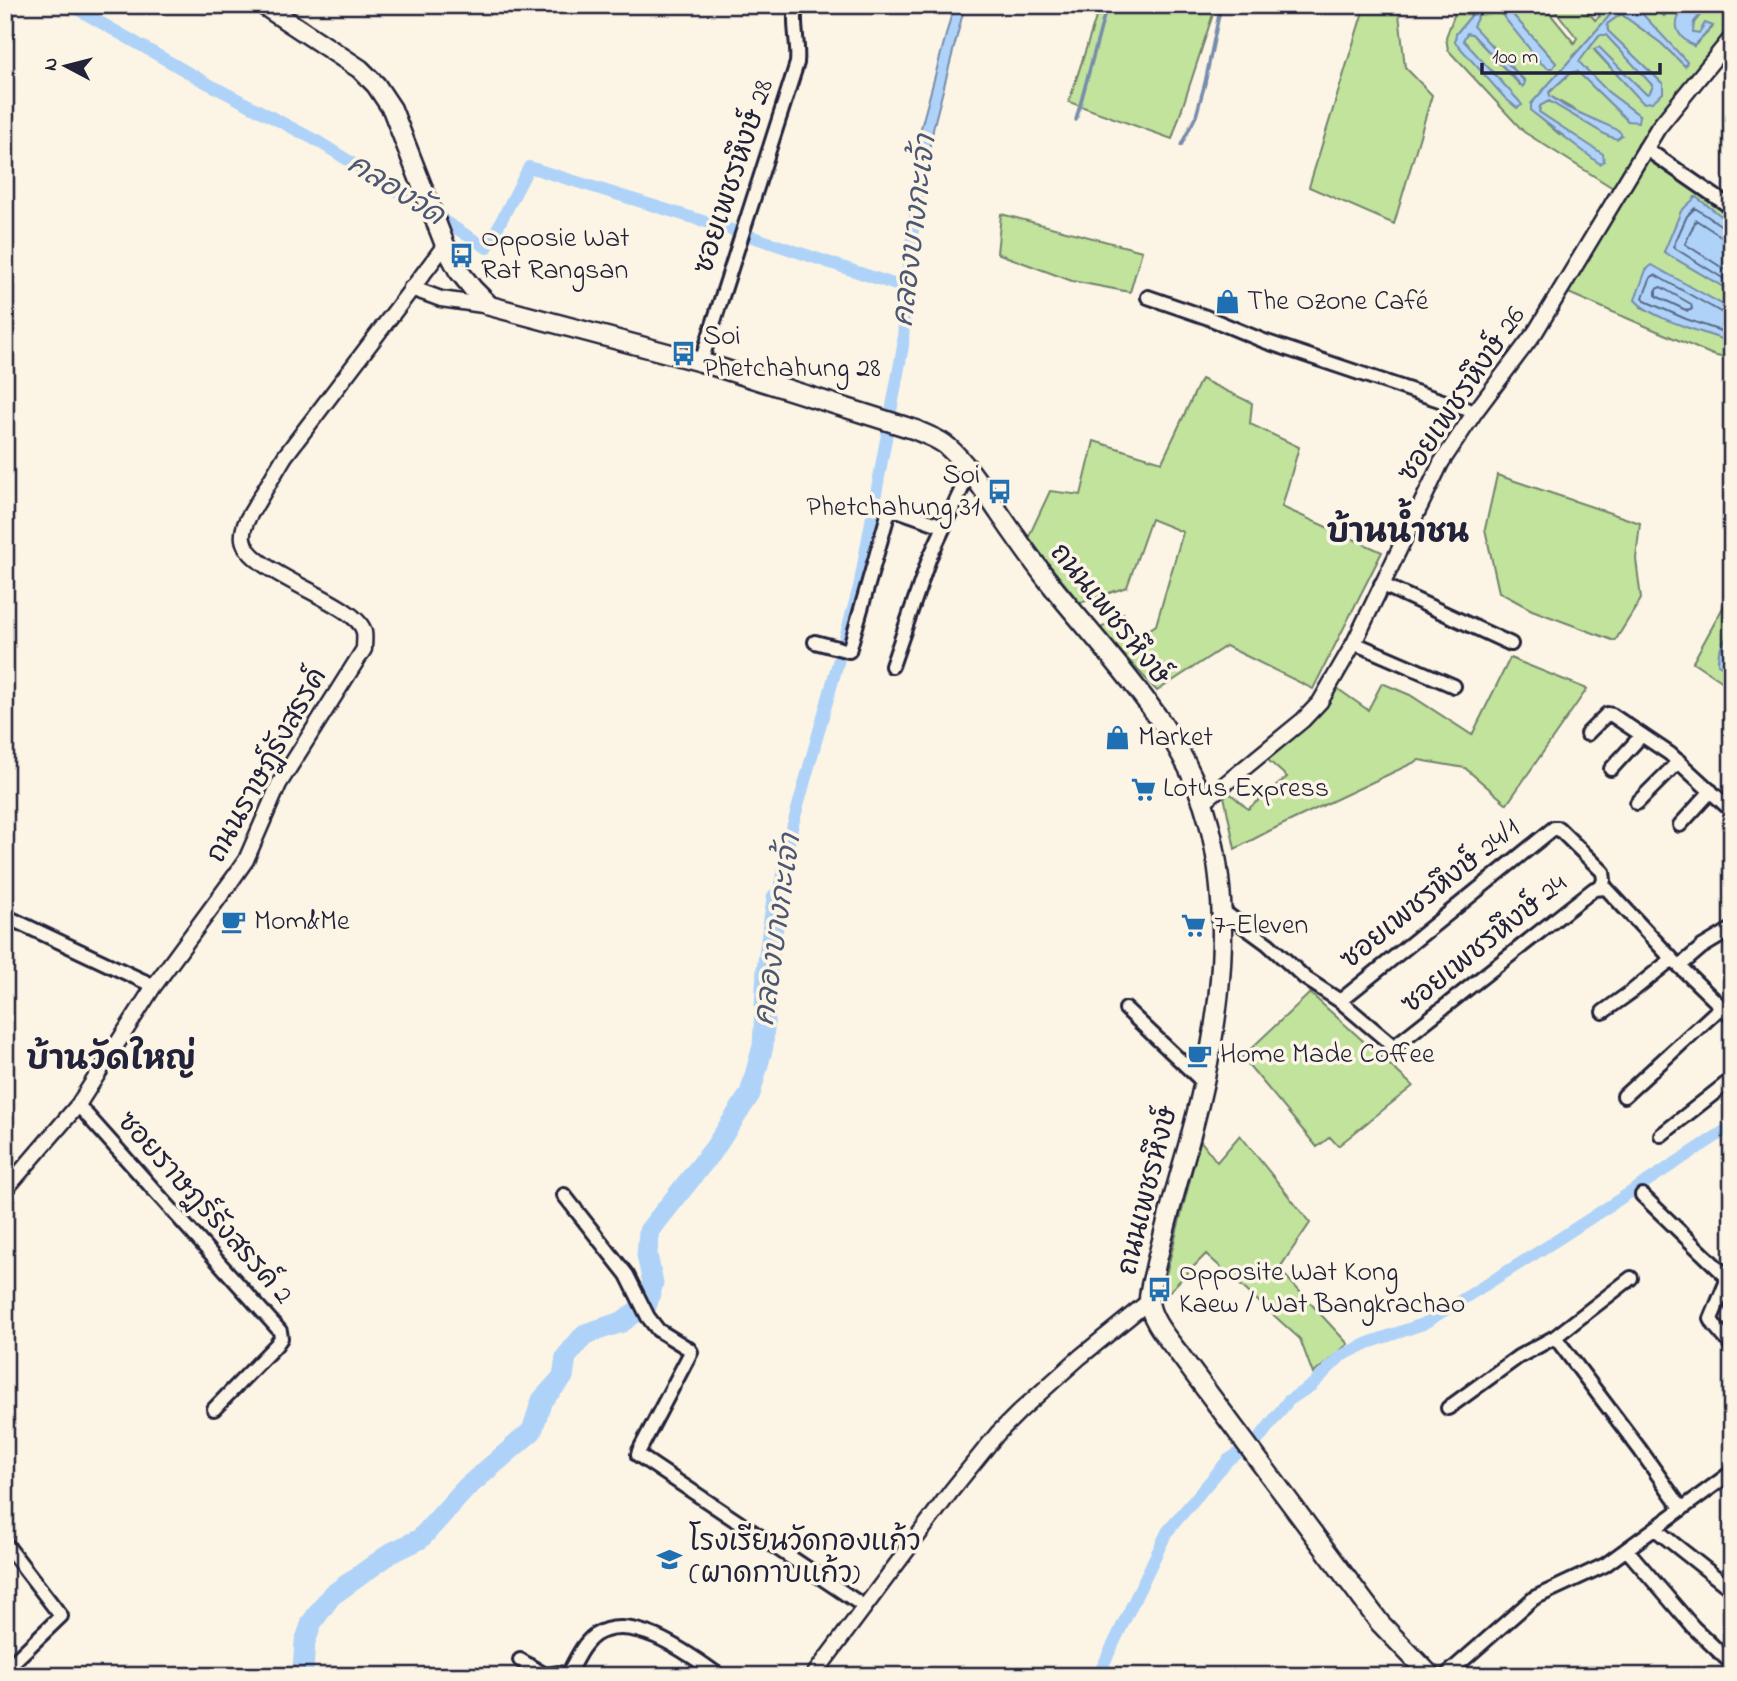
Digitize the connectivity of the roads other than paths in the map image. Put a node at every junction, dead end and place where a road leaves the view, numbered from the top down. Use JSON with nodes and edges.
{"nodes":[{"id":1,"x":263,"y":5,"type":"edge"},
{"id":2,"x":796,"y":5,"type":"edge"},
{"id":3,"x":1732,"y":37,"type":"edge"},
{"id":4,"x":1645,"y":148,"type":"junction"},
{"id":5,"x":1732,"y":208,"type":"edge"},
{"id":6,"x":445,"y":244,"type":"junction"},
{"id":7,"x":411,"y":288,"type":"junction"},
{"id":8,"x":1148,"y":297,"type":"dead end"},
{"id":9,"x":490,"y":306,"type":"junction"},
{"id":10,"x":701,"y":362,"type":"junction"},
{"id":11,"x":1475,"y":412,"type":"junction"},
{"id":12,"x":970,"y":471,"type":"junction"},
{"id":13,"x":943,"y":526,"type":"junction"},
{"id":14,"x":1381,"y":584,"type":"junction"},
{"id":15,"x":815,"y":642,"type":"dead end"},
{"id":16,"x":1354,"y":643,"type":"junction"},
{"id":17,"x":1511,"y":644,"type":"dead end"},
{"id":18,"x":892,"y":666,"type":"dead end"},
{"id":19,"x":1454,"y":686,"type":"dead end"},
{"id":20,"x":1587,"y":734,"type":"dead end"},
{"id":21,"x":1642,"y":735,"type":"junction"},
{"id":22,"x":1679,"y":761,"type":"junction"},
{"id":23,"x":1611,"y":769,"type":"dead end"},
{"id":24,"x":1711,"y":791,"type":"junction"},
{"id":25,"x":1203,"y":802,"type":"junction"},
{"id":26,"x":1637,"y":803,"type":"dead end"},
{"id":27,"x":1732,"y":811,"type":"edge"},
{"id":28,"x":1680,"y":825,"type":"dead end"},
{"id":29,"x":1601,"y":887,"type":"junction"},
{"id":30,"x":1220,"y":909,"type":"junction"},
{"id":31,"x":5,"y":916,"type":"edge"},
{"id":32,"x":1732,"y":929,"type":"edge"},
{"id":33,"x":1677,"y":962,"type":"junction"},
{"id":34,"x":154,"y":985,"type":"junction"},
{"id":35,"x":1340,"y":1001,"type":"junction"},
{"id":36,"x":1721,"y":1007,"type":"junction"},
{"id":37,"x":1126,"y":1009,"type":"dead end"},
{"id":38,"x":1603,"y":1012,"type":"dead end"},
{"id":39,"x":1732,"y":1017,"type":"edge"},
{"id":40,"x":1732,"y":1079,"type":"edge"},
{"id":41,"x":1204,"y":1083,"type":"junction"},
{"id":42,"x":1623,"y":1096,"type":"dead end"},
{"id":43,"x":78,"y":1105,"type":"junction"},
{"id":44,"x":1661,"y":1135,"type":"dead end"},
{"id":45,"x":5,"y":1189,"type":"edge"},
{"id":46,"x":564,"y":1195,"type":"dead end"},
{"id":47,"x":1642,"y":1195,"type":"dead end"},
{"id":48,"x":1631,"y":1278,"type":"dead end"},
{"id":49,"x":1149,"y":1301,"type":"junction"},
{"id":50,"x":1555,"y":1337,"type":"junction"},
{"id":51,"x":1732,"y":1346,"type":"edge"},
{"id":52,"x":1448,"y":1408,"type":"dead end"},
{"id":53,"x":214,"y":1409,"type":"dead end"},
{"id":54,"x":1732,"y":1472,"type":"edge"},
{"id":55,"x":1682,"y":1509,"type":"junction"},
{"id":56,"x":1656,"y":1529,"type":"junction"},
{"id":57,"x":5,"y":1542,"type":"edge"},
{"id":58,"x":1627,"y":1550,"type":"junction"},
{"id":59,"x":1732,"y":1591,"type":"edge"},
{"id":60,"x":865,"y":1607,"type":"junction"},
{"id":61,"x":520,"y":1660,"type":"dead end"},
{"id":62,"x":1732,"y":1664,"type":"edge"},
{"id":63,"x":5,"y":1670,"type":"edge"},
{"id":64,"x":566,"y":1676,"type":"edge"},
{"id":65,"x":720,"y":1676,"type":"edge"},
{"id":66,"x":813,"y":1676,"type":"edge"},
{"id":67,"x":1431,"y":1676,"type":"edge"},
{"id":68,"x":1445,"y":1676,"type":"edge"}],
"edges":[{"from":1,"to":6,"type":"main road"},
{"from":2,"to":10,"type":"street","name":"ซอยเพชรหึงษ์ 28"},
{"from":3,"to":4,"type":"street","name":"ซอยเพชรหึงษ์ 26"},
{"from":4,"to":5,"type":"street"},
{"from":4,"to":11,"type":"street","name":"ซอยเพชรหึงษ์ 26"},
{"from":6,"to":7,"type":"street"},
{"from":6,"to":9,"type":"main road"},
{"from":7,"to":9,"type":"street"},
{"from":7,"to":34,"type":"street","name":"ถนนราษฎ์รังสรรค์"},
{"from":8,"to":11,"type":"street"},
{"from":9,"to":10,"type":"main road","name":"ถนนเพชรหึงษ์"},
{"from":10,"to":12,"type":"main road","name":"ถนนเพชรหึงษ์"},
{"from":11,"to":14,"type":"street","name":"ซอยเพชรหึงษ์ 26"},
{"from":12,"to":13,"type":"street"},
{"from":12,"to":25,"type":"main road","name":"ถนนเพชรหึงษ์"},
{"from":13,"to":15,"type":"street"},
{"from":13,"to":18,"type":"street"},
{"from":14,"to":16,"type":"street","name":"ซอยเพชรหึงษ์ 26"},
{"from":14,"to":17,"type":"street"},
{"from":16,"to":19,"type":"street"},
{"from":16,"to":25,"type":"street","name":"ซอยเพชรหึงษ์ 26"},
{"from":20,"to":21,"type":"street"},
{"from":21,"to":22,"type":"street"},
{"from":21,"to":23,"type":"street"},
{"from":22,"to":24,"type":"street"},
{"from":22,"to":26,"type":"street"},
{"from":24,"to":27,"type":"street"},
{"from":24,"to":28,"type":"street"},
{"from":25,"to":30,"type":"main road","name":"ถนนเพชรหึงษ์"},
{"from":29,"to":33,"type":"street","name":"ซอยเพชรหึงษ์ 24"},
{"from":29,"to":35,"type":"street","name":"ซอยเพชรหึงษ์ 24"},
{"from":29,"to":35,"type":"street","name":"ซอยเพชรหึงษ์ 24/1"},
{"from":30,"to":35,"type":"street","name":"ซอยเพชรหึงษ์ 24"},
{"from":30,"to":41,"type":"main road","name":"ถนนเพชรหึงษ์"},
{"from":31,"to":34,"type":"street"},
{"from":32,"to":33,"type":"street"},
{"from":33,"to":36,"type":"street","name":"ซอยเพชรหึงษ์ 24"},
{"from":33,"to":38,"type":"street"},
{"from":34,"to":43,"type":"street","name":"ถนนราษฎ์รังสรรค์"},
{"from":36,"to":39,"type":"street","name":"ซอยเพชรหึงษ์ 24"},
{"from":36,"to":42,"type":"street"},
{"from":37,"to":41,"type":"street"},
{"from":40,"to":44,"type":"street"},
{"from":41,"to":49,"type":"main road","name":"ถนนเพชรหึงษ์"},
{"from":43,"to":45,"type":"street","name":"ถนนราษฎ์รังสรรค์"},
{"from":43,"to":53,"type":"street","name":"ซอยราษฎร์รังสรรค์ 2"},
{"from":46,"to":60,"type":"street"},
{"from":47,"to":51,"type":"street"},
{"from":48,"to":50,"type":"street"},
{"from":49,"to":60,"type":"street"},
{"from":49,"to":67,"type":"main road","name":"ถนนเพชรหึงษ์"},
{"from":50,"to":52,"type":"street"},
{"from":50,"to":55,"type":"street"},
{"from":54,"to":55,"type":"street"},
{"from":55,"to":56,"type":"street"},
{"from":56,"to":58,"type":"street"},
{"from":56,"to":59,"type":"street"},
{"from":57,"to":63,"type":"street"},
{"from":58,"to":62,"type":"street"},
{"from":58,"to":68,"type":"street"},
{"from":60,"to":66,"type":"street"},
{"from":61,"to":64,"type":"street"},
{"from":64,"to":65,"type":"street"}]}
